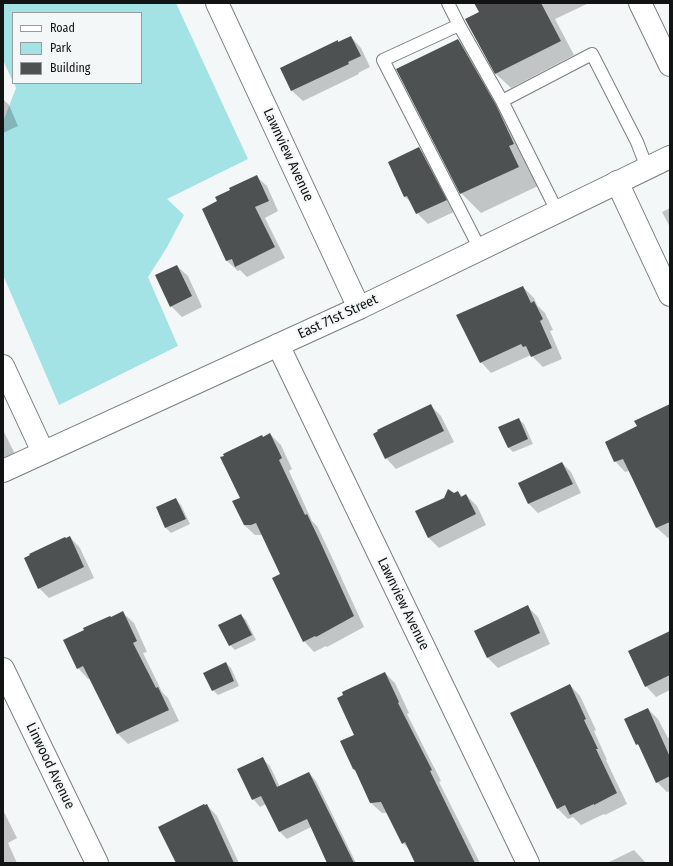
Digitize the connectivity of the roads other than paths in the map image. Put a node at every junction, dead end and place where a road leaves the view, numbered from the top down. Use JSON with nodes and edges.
{"nodes":[{"id":1,"x":217,"y":3,"type":"edge"},
{"id":2,"x":448,"y":3,"type":"edge"},
{"id":3,"x":640,"y":3,"type":"edge"},
{"id":4,"x":459,"y":25,"type":"junction"},
{"id":5,"x":670,"y":65,"type":"edge"},
{"id":6,"x":502,"y":101,"type":"junction"},
{"id":7,"x":670,"y":157,"type":"edge"},
{"id":8,"x":647,"y":168,"type":"junction"},
{"id":9,"x":617,"y":182,"type":"junction"},
{"id":10,"x":557,"y":211,"type":"junction"},
{"id":11,"x":480,"y":249,"type":"junction"},
{"id":12,"x":670,"y":295,"type":"edge"},
{"id":13,"x":359,"y":308,"type":"junction"},
{"id":14,"x":278,"y":345,"type":"junction"},
{"id":15,"x":3,"y":366,"type":"edge"},
{"id":16,"x":43,"y":452,"type":"junction"},
{"id":17,"x":3,"y":471,"type":"edge"},
{"id":18,"x":3,"y":669,"type":"edge"},
{"id":19,"x":97,"y":863,"type":"edge"},
{"id":20,"x":528,"y":863,"type":"edge"}],
"edges":[{"from":1,"to":13,"type":"street","name":"Lawnview Avenue"},
{"from":2,"to":4,"type":"lane"},
{"from":3,"to":5,"type":"street"},
{"from":4,"to":6,"type":"lane"},
{"from":4,"to":11,"type":"lane"},
{"from":6,"to":8,"type":"lane"},
{"from":6,"to":10,"type":"lane"},
{"from":7,"to":8,"type":"street","name":"East 71st Street"},
{"from":8,"to":9,"type":"street","name":"East 71st Street"},
{"from":9,"to":10,"type":"street","name":"East 71st Street"},
{"from":9,"to":12,"type":"street"},
{"from":10,"to":11,"type":"street","name":"East 71st Street"},
{"from":11,"to":13,"type":"street","name":"East 71st Street"},
{"from":13,"to":14,"type":"street","name":"East 71st Street"},
{"from":14,"to":16,"type":"street","name":"East 71st Street"},
{"from":14,"to":20,"type":"street","name":"Lawnview Avenue"},
{"from":15,"to":16,"type":"street"},
{"from":16,"to":17,"type":"street","name":"East 71st Street"},
{"from":18,"to":19,"type":"street","name":"Linwood Avenue"}]}
